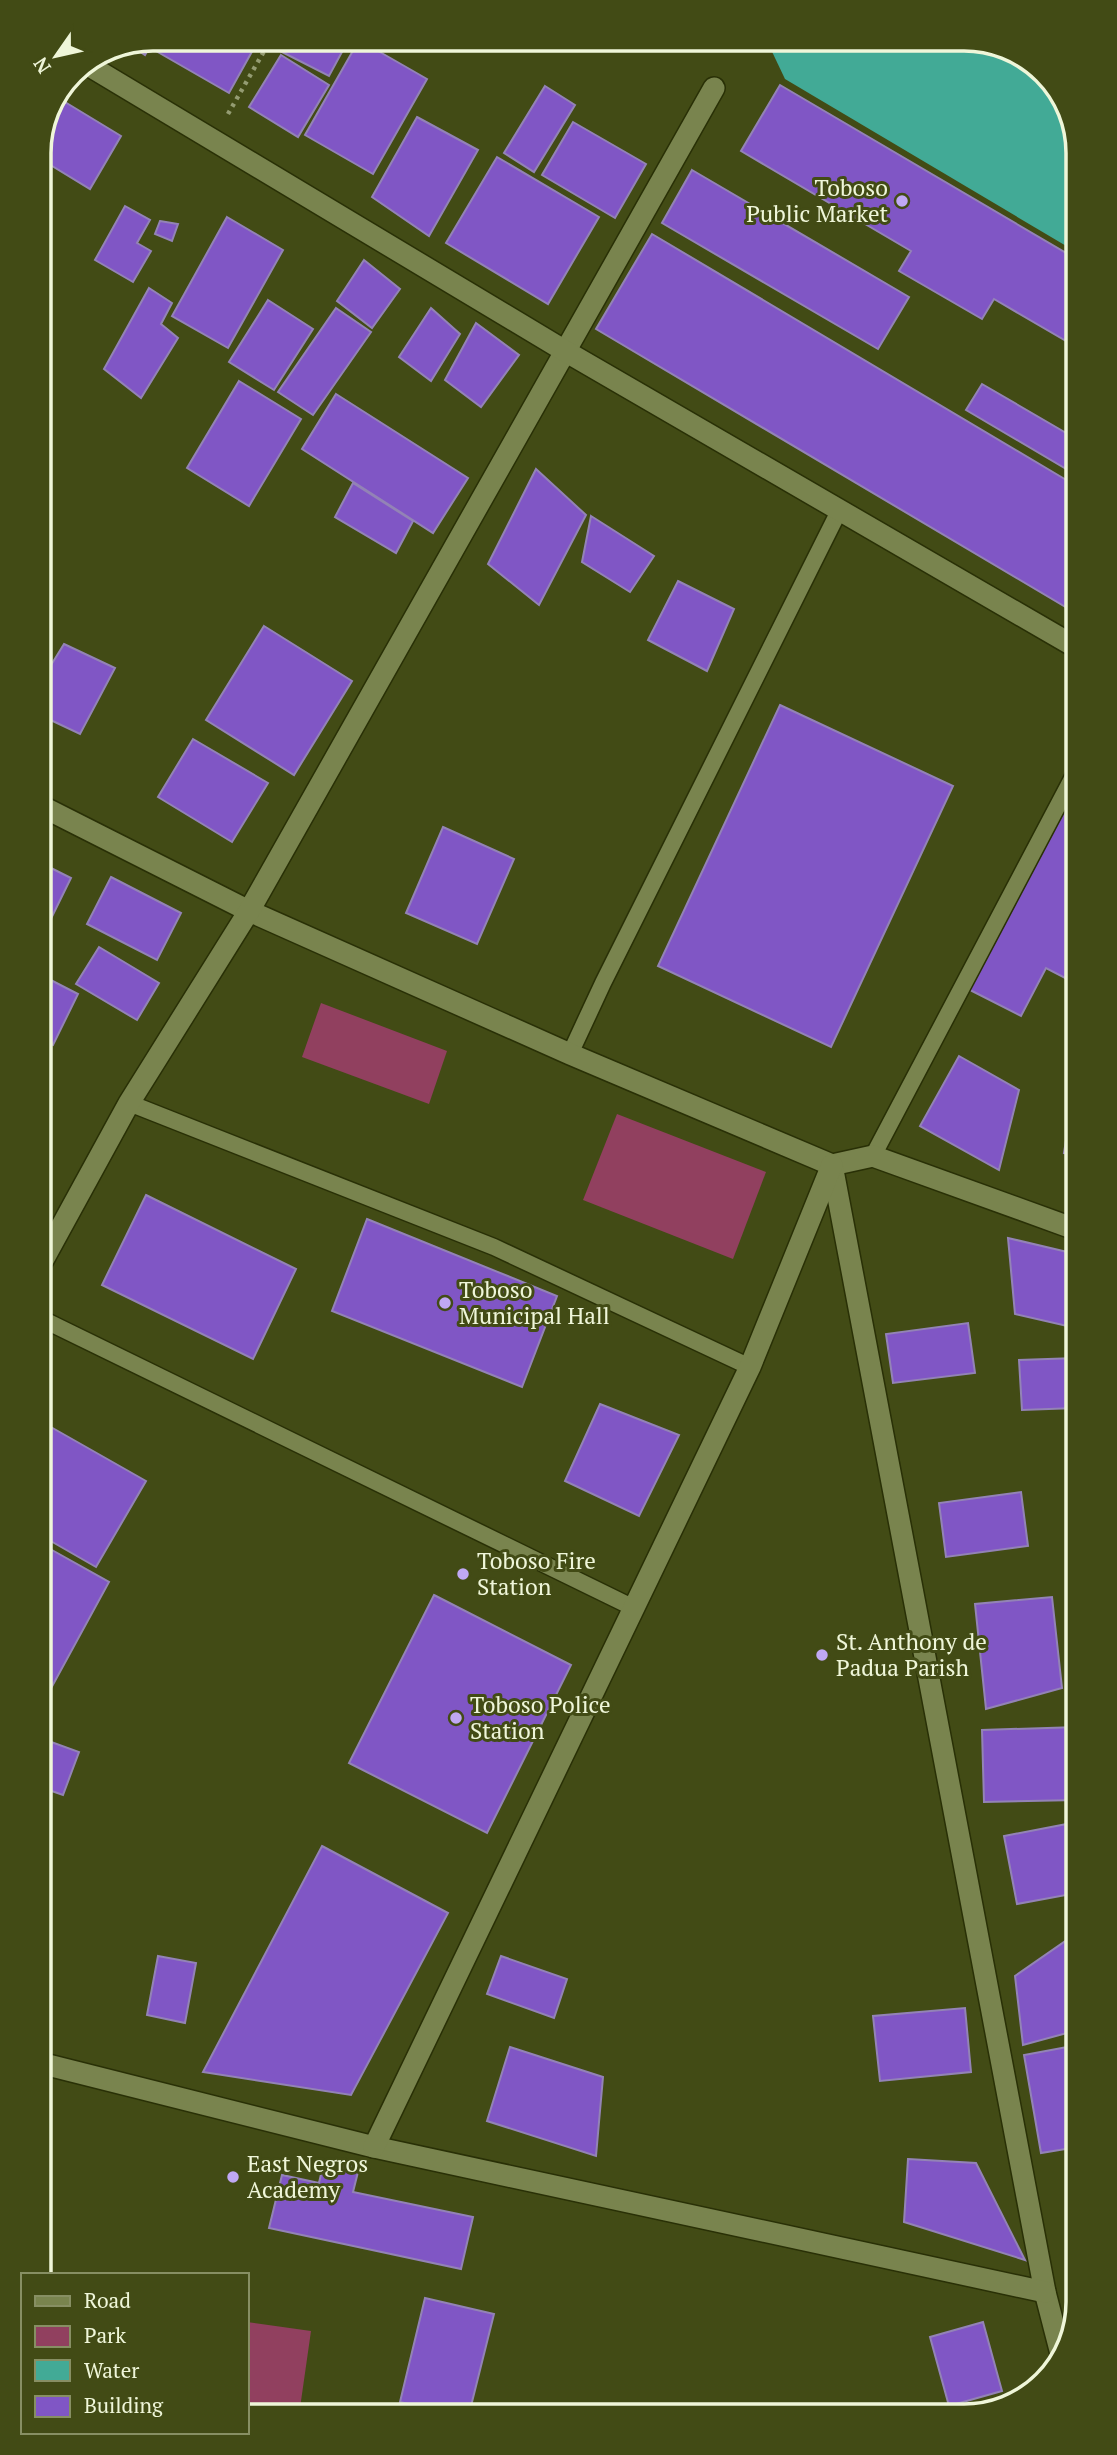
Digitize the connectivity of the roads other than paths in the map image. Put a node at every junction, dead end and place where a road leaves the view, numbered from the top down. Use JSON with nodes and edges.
{"nodes":[{"id":1,"x":95,"y":69,"type":"edge"},
{"id":2,"x":714,"y":88,"type":"dead end"},
{"id":3,"x":565,"y":351,"type":"junction"},
{"id":4,"x":840,"y":509,"type":"junction"},
{"id":5,"x":1066,"y":641,"type":"edge"},
{"id":6,"x":1066,"y":790,"type":"edge"},
{"id":7,"x":51,"y":811,"type":"edge"},
{"id":8,"x":249,"y":911,"type":"junction"},
{"id":9,"x":570,"y":1054,"type":"junction"},
{"id":10,"x":129,"y":1103,"type":"junction"},
{"id":11,"x":873,"y":1156,"type":"junction"},
{"id":12,"x":832,"y":1165,"type":"junction"},
{"id":13,"x":1066,"y":1224,"type":"edge"},
{"id":14,"x":51,"y":1246,"type":"edge"},
{"id":15,"x":51,"y":1322,"type":"edge"},
{"id":16,"x":750,"y":1367,"type":"junction"},
{"id":17,"x":634,"y":1608,"type":"junction"},
{"id":18,"x":51,"y":2066,"type":"edge"},
{"id":19,"x":374,"y":2147,"type":"junction"},
{"id":20,"x":1045,"y":2292,"type":"junction"},
{"id":21,"x":1058,"y":2343,"type":"edge"}],
"edges":[{"from":1,"to":3,"type":"street"},
{"from":2,"to":3,"type":"street"},
{"from":3,"to":4,"type":"street"},
{"from":3,"to":8,"type":"street"},
{"from":4,"to":5,"type":"street"},
{"from":4,"to":9,"type":"lane"},
{"from":6,"to":11,"type":"lane"},
{"from":7,"to":8,"type":"street"},
{"from":8,"to":9,"type":"street"},
{"from":8,"to":10,"type":"street"},
{"from":9,"to":12,"type":"street"},
{"from":10,"to":14,"type":"street"},
{"from":10,"to":16,"type":"lane"},
{"from":11,"to":12,"type":"street"},
{"from":11,"to":13,"type":"street"},
{"from":12,"to":16,"type":"street"},
{"from":12,"to":20,"type":"street"},
{"from":15,"to":17,"type":"lane"},
{"from":16,"to":17,"type":"street"},
{"from":17,"to":19,"type":"street"},
{"from":18,"to":19,"type":"street"},
{"from":19,"to":20,"type":"street"},
{"from":20,"to":21,"type":"street"}]}
